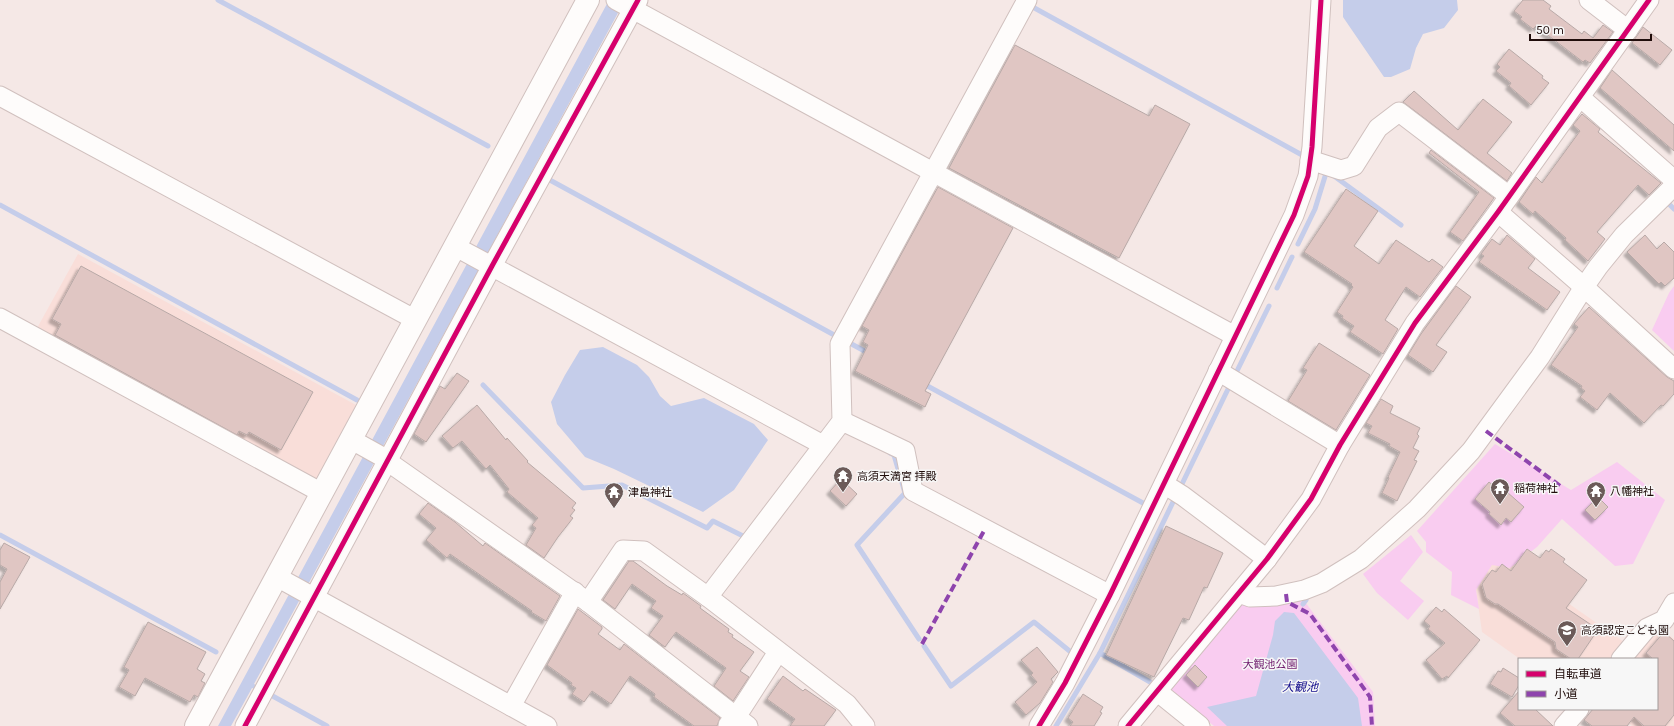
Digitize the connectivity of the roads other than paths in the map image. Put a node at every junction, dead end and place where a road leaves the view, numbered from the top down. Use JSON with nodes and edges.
{"nodes":[{"id":1,"x":588,"y":0,"type":"edge"},
{"id":2,"x":1027,"y":0,"type":"edge"},
{"id":3,"x":1321,"y":0,"type":"edge"},
{"id":4,"x":1589,"y":0,"type":"edge"},
{"id":5,"x":1649,"y":0,"type":"edge"},
{"id":6,"x":628,"y":3,"type":"edge"},
{"id":7,"x":1628,"y":30,"type":"junction"},
{"id":8,"x":0,"y":96,"type":"edge"},
{"id":9,"x":1580,"y":97,"type":"junction"},
{"id":10,"x":1310,"y":160,"type":"junction"},
{"id":11,"x":933,"y":173,"type":"junction"},
{"id":12,"x":1674,"y":180,"type":"edge"},
{"id":13,"x":1674,"y":186,"type":"edge"},
{"id":14,"x":1510,"y":196,"type":"junction"},
{"id":15,"x":1498,"y":212,"type":"junction"},
{"id":16,"x":461,"y":249,"type":"junction"},
{"id":17,"x":490,"y":265,"type":"junction"},
{"id":18,"x":1584,"y":287,"type":"junction"},
{"id":19,"x":0,"y":318,"type":"edge"},
{"id":20,"x":416,"y":320,"type":"junction"},
{"id":21,"x":1235,"y":336,"type":"junction"},
{"id":22,"x":1674,"y":369,"type":"edge"},
{"id":23,"x":1218,"y":370,"type":"junction"},
{"id":24,"x":842,"y":421,"type":"junction"},
{"id":25,"x":358,"y":443,"type":"junction"},
{"id":26,"x":823,"y":445,"type":"junction"},
{"id":27,"x":1340,"y":445,"type":"junction"},
{"id":28,"x":386,"y":459,"type":"junction"},
{"id":29,"x":1164,"y":484,"type":"junction"},
{"id":30,"x":322,"y":493,"type":"junction"},
{"id":31,"x":1267,"y":559,"type":"junction"},
{"id":32,"x":281,"y":579,"type":"junction"},
{"id":33,"x":1239,"y":593,"type":"junction"},
{"id":34,"x":311,"y":595,"type":"junction"},
{"id":35,"x":1110,"y":595,"type":"junction"},
{"id":36,"x":581,"y":597,"type":"junction"},
{"id":37,"x":708,"y":597,"type":"junction"},
{"id":38,"x":1674,"y":603,"type":"edge"},
{"id":39,"x":1669,"y":625,"type":"edge"},
{"id":40,"x":778,"y":652,"type":"junction"},
{"id":41,"x":1622,"y":658,"type":"edge"},
{"id":42,"x":1158,"y":692,"type":"junction"},
{"id":43,"x":511,"y":706,"type":"junction"},
{"id":44,"x":1578,"y":710,"type":"edge"},
{"id":45,"x":737,"y":723,"type":"edge"},
{"id":46,"x":196,"y":726,"type":"edge"},
{"id":47,"x":245,"y":726,"type":"edge"},
{"id":48,"x":547,"y":726,"type":"edge"},
{"id":49,"x":865,"y":726,"type":"edge"},
{"id":50,"x":1039,"y":726,"type":"edge"},
{"id":51,"x":1128,"y":726,"type":"edge"},
{"id":52,"x":1200,"y":726,"type":"edge"},
{"id":53,"x":1564,"y":726,"type":"edge"}],
"edges":[{"from":1,"to":16,"type":"street"},
{"from":2,"to":11,"type":"street"},
{"from":3,"to":10,"type":"street"},
{"from":4,"to":7,"type":"street"},
{"from":5,"to":7,"type":"street"},
{"from":6,"to":11,"type":"street"},
{"from":6,"to":17,"type":"street"},
{"from":7,"to":9,"type":"street"},
{"from":8,"to":20,"type":"street"},
{"from":9,"to":12,"type":"street"},
{"from":9,"to":14,"type":"street"},
{"from":10,"to":14,"type":"street"},
{"from":10,"to":21,"type":"street"},
{"from":11,"to":21,"type":"street"},
{"from":11,"to":24,"type":"street"},
{"from":13,"to":18,"type":"street"},
{"from":14,"to":15,"type":"street"},
{"from":15,"to":18,"type":"street"},
{"from":15,"to":27,"type":"street"},
{"from":16,"to":17,"type":"street"},
{"from":16,"to":20,"type":"street"},
{"from":17,"to":26,"type":"street"},
{"from":17,"to":28,"type":"street"},
{"from":18,"to":22,"type":"street"},
{"from":18,"to":33,"type":"street"},
{"from":19,"to":30,"type":"street"},
{"from":20,"to":25,"type":"street"},
{"from":21,"to":23,"type":"street"},
{"from":23,"to":27,"type":"street"},
{"from":23,"to":29,"type":"street"},
{"from":24,"to":26,"type":"street"},
{"from":24,"to":35,"type":"street"},
{"from":25,"to":28,"type":"street"},
{"from":25,"to":30,"type":"street"},
{"from":26,"to":37,"type":"street"},
{"from":27,"to":31,"type":"street"},
{"from":28,"to":34,"type":"street"},
{"from":28,"to":36,"type":"street"},
{"from":29,"to":31,"type":"street"},
{"from":29,"to":35,"type":"street"},
{"from":30,"to":32,"type":"street"},
{"from":31,"to":33,"type":"street"},
{"from":32,"to":34,"type":"street"},
{"from":32,"to":46,"type":"street"},
{"from":33,"to":42,"type":"street"},
{"from":34,"to":43,"type":"street"},
{"from":34,"to":47,"type":"street"},
{"from":35,"to":50,"type":"street"},
{"from":36,"to":37,"type":"street"},
{"from":36,"to":43,"type":"street"},
{"from":36,"to":45,"type":"street"},
{"from":37,"to":40,"type":"street"},
{"from":38,"to":39,"type":"street"},
{"from":39,"to":41,"type":"street"},
{"from":40,"to":45,"type":"street"},
{"from":40,"to":49,"type":"street"},
{"from":42,"to":51,"type":"street"},
{"from":42,"to":52,"type":"street"},
{"from":43,"to":48,"type":"street"},
{"from":44,"to":53,"type":"street"}]}
